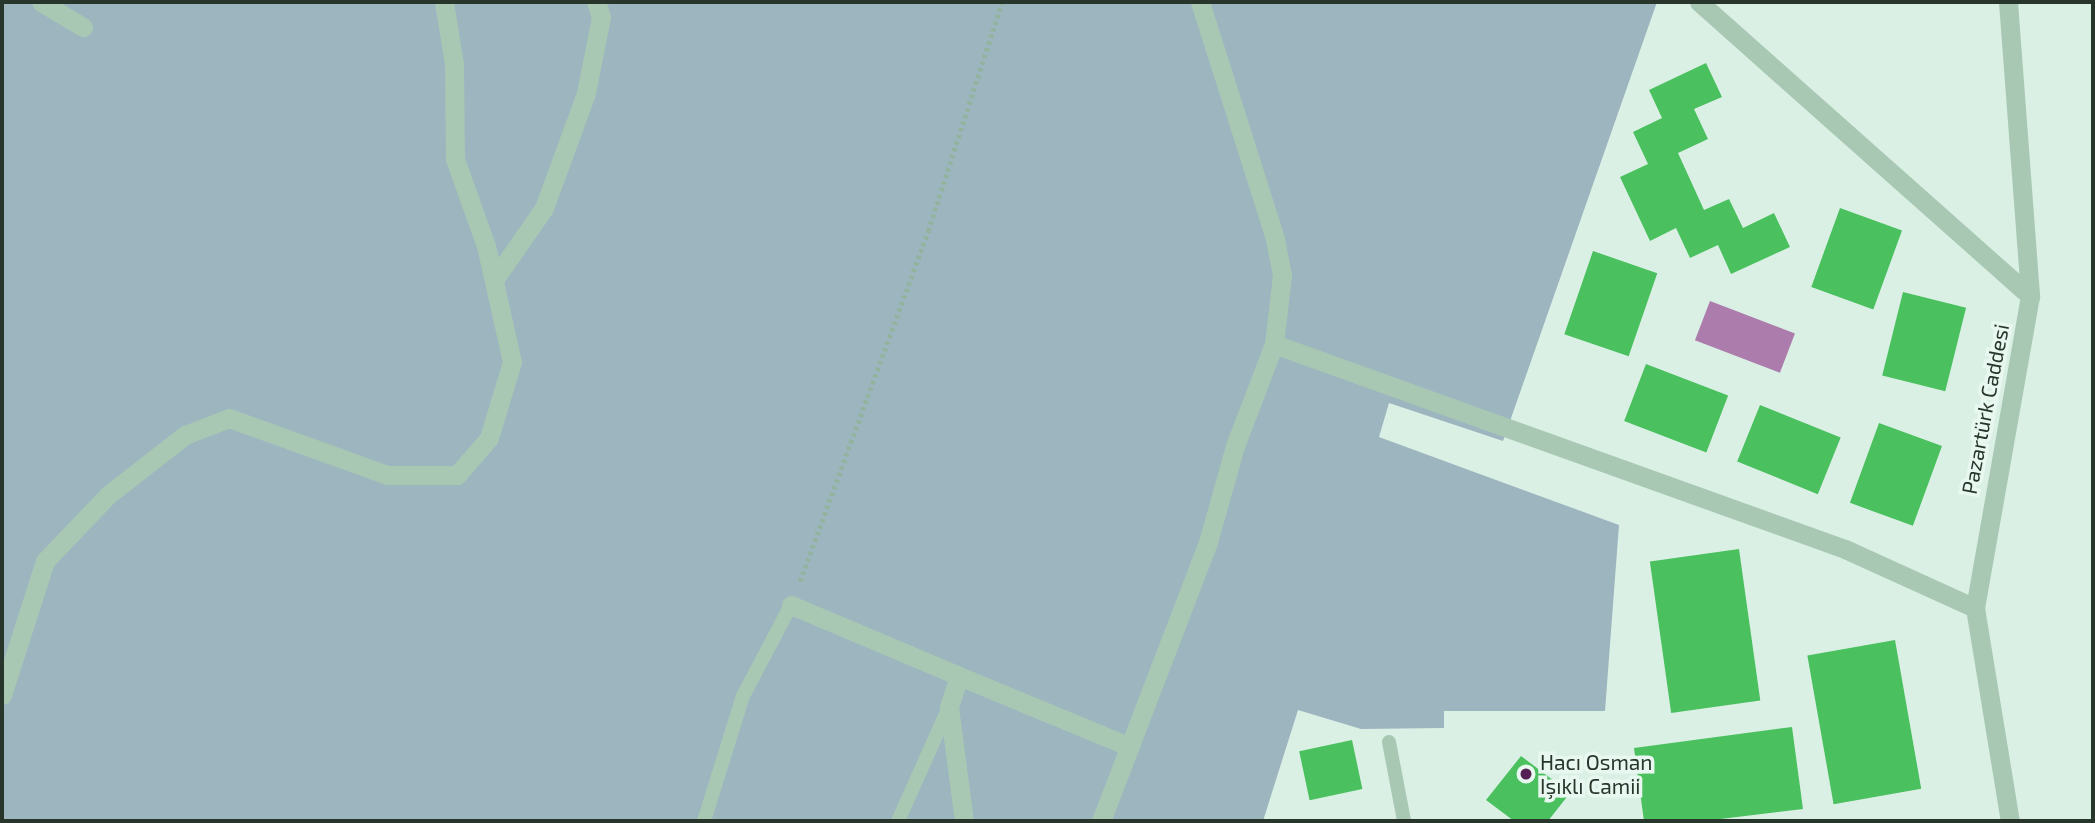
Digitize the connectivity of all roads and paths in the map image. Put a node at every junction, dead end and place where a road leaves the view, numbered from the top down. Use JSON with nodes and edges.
{"nodes":[{"id":1,"x":41,"y":2,"type":"edge"},
{"id":2,"x":444,"y":2,"type":"edge"},
{"id":3,"x":596,"y":2,"type":"edge"},
{"id":4,"x":1002,"y":2,"type":"edge"},
{"id":5,"x":1200,"y":2,"type":"edge"},
{"id":6,"x":1699,"y":2,"type":"edge"},
{"id":7,"x":2008,"y":2,"type":"edge"},
{"id":8,"x":83,"y":27,"type":"dead end"},
{"id":9,"x":494,"y":280,"type":"junction"},
{"id":10,"x":2030,"y":296,"type":"junction"},
{"id":11,"x":1274,"y":344,"type":"junction"},
{"id":12,"x":791,"y":605,"type":"junction"},
{"id":13,"x":1976,"y":608,"type":"junction"},
{"id":14,"x":959,"y":676,"type":"junction"},
{"id":15,"x":2,"y":695,"type":"edge"},
{"id":16,"x":948,"y":706,"type":"junction"},
{"id":17,"x":1389,"y":742,"type":"dead end"},
{"id":18,"x":1130,"y":747,"type":"junction"},
{"id":19,"x":704,"y":821,"type":"edge"},
{"id":20,"x":898,"y":821,"type":"edge"},
{"id":21,"x":964,"y":821,"type":"edge"},
{"id":22,"x":1101,"y":821,"type":"edge"},
{"id":23,"x":1404,"y":821,"type":"edge"},
{"id":24,"x":2010,"y":821,"type":"edge"}],
"edges":[{"from":1,"to":8,"type":"street"},
{"from":2,"to":9,"type":"street"},
{"from":3,"to":9,"type":"street"},
{"from":4,"to":12,"type":"path"},
{"from":5,"to":11,"type":"street"},
{"from":6,"to":10,"type":"street"},
{"from":7,"to":10,"type":"street","name":"Pazartürk Caddesi"},
{"from":9,"to":15,"type":"street"},
{"from":10,"to":13,"type":"street","name":"Pazartürk Caddesi"},
{"from":11,"to":13,"type":"street"},
{"from":11,"to":18,"type":"street"},
{"from":12,"to":14,"type":"street"},
{"from":12,"to":19,"type":"lane"},
{"from":13,"to":24,"type":"street","name":"Pazartürk Caddesi"},
{"from":14,"to":16,"type":"street"},
{"from":14,"to":18,"type":"street"},
{"from":16,"to":20,"type":"lane"},
{"from":16,"to":21,"type":"street"},
{"from":17,"to":23,"type":"lane"},
{"from":18,"to":22,"type":"street"}]}
